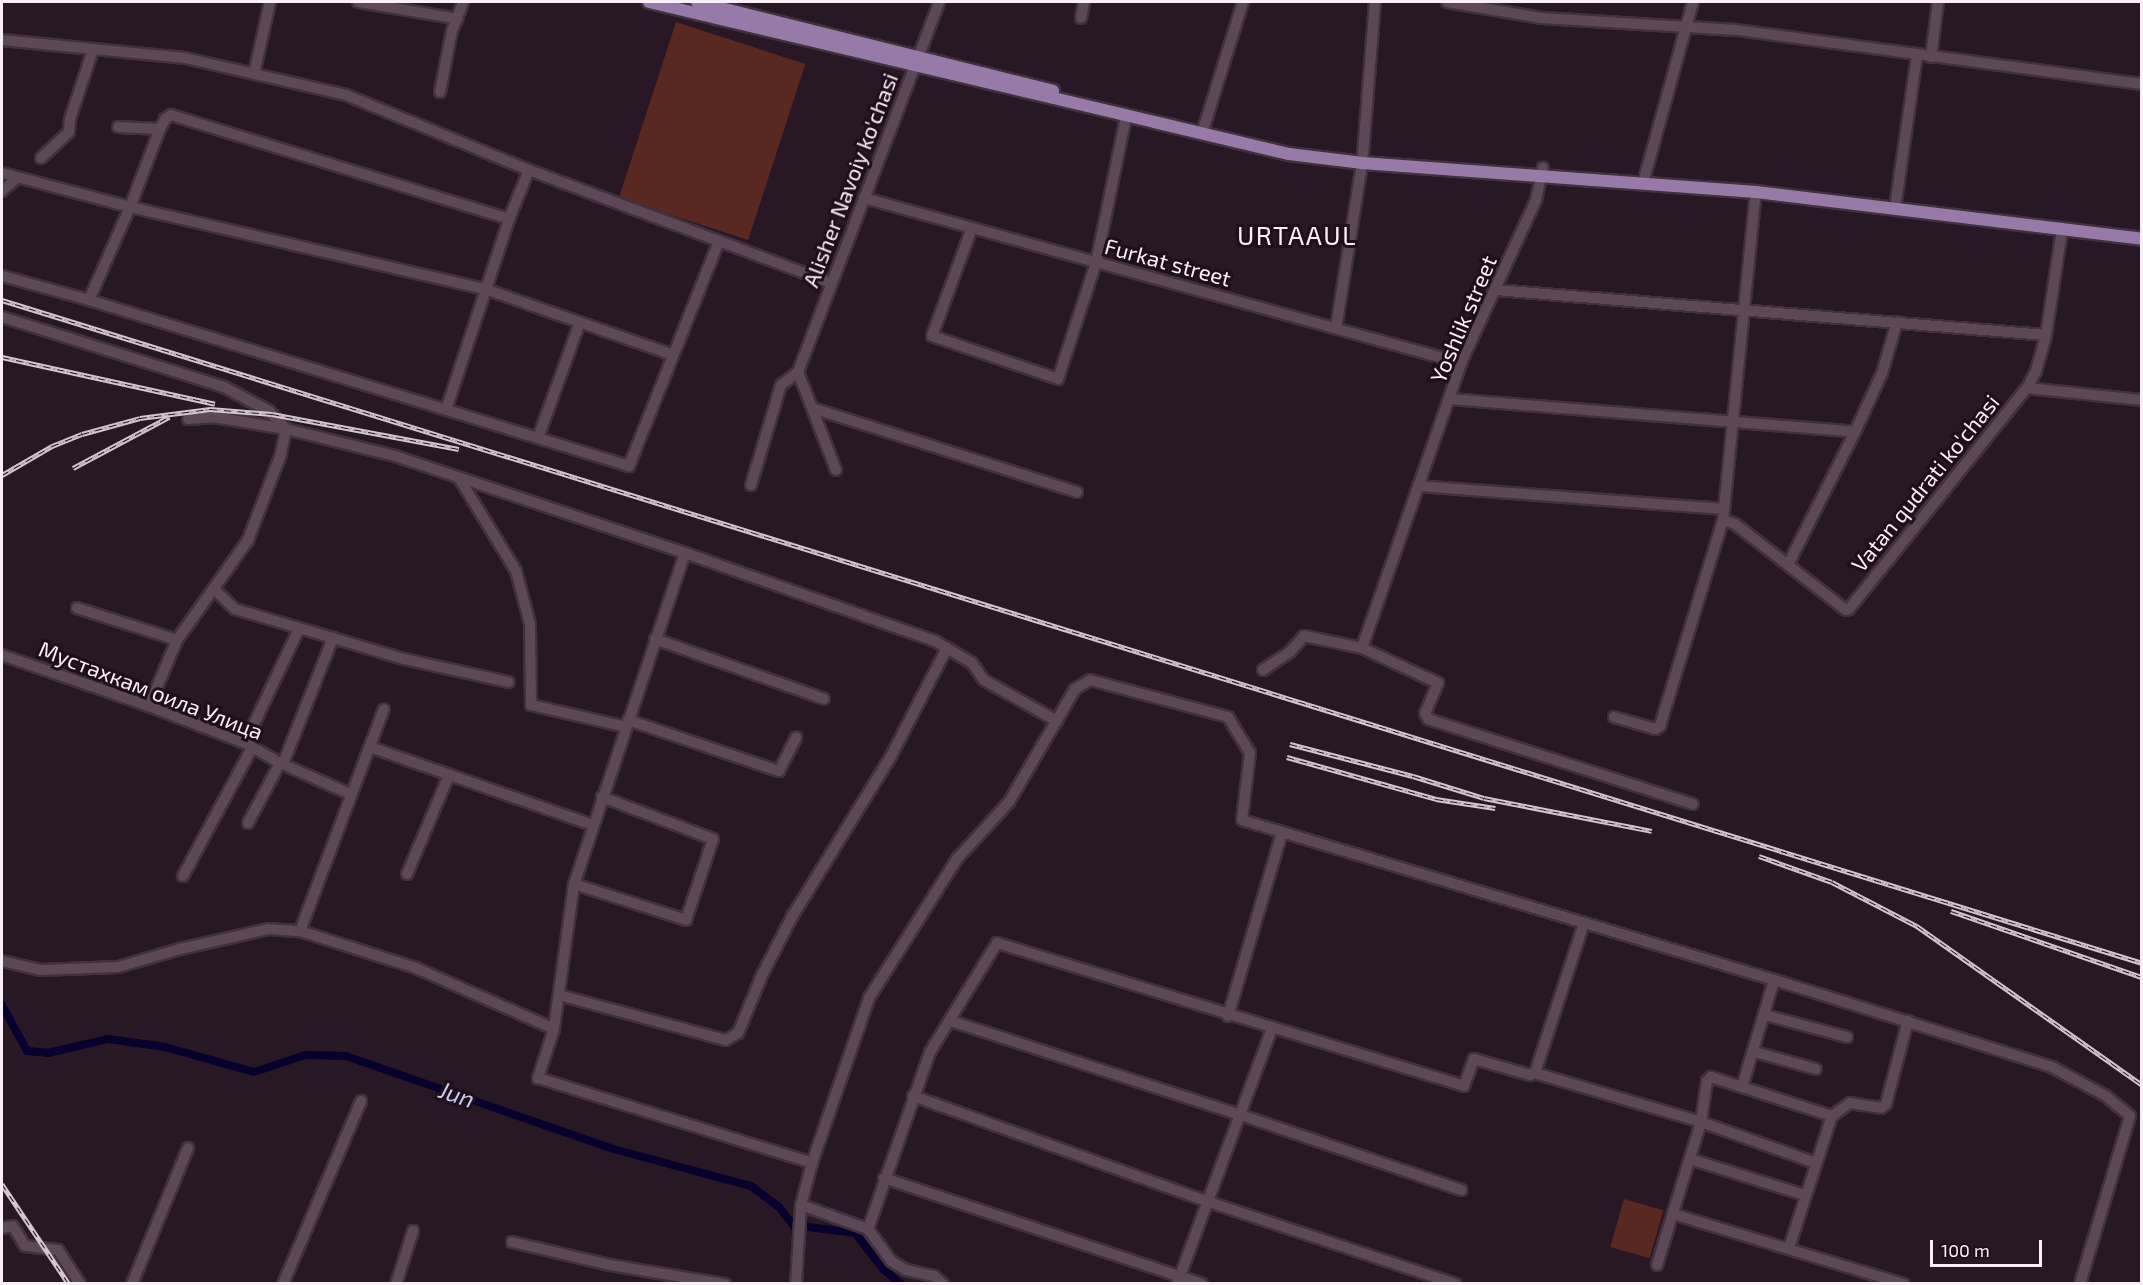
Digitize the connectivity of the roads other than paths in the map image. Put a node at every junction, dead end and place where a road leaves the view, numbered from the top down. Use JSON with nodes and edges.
{"nodes":[{"id":1,"x":270,"y":2,"type":"edge"},
{"id":2,"x":358,"y":2,"type":"edge"},
{"id":3,"x":463,"y":2,"type":"edge"},
{"id":4,"x":648,"y":2,"type":"edge"},
{"id":5,"x":697,"y":2,"type":"edge"},
{"id":6,"x":939,"y":2,"type":"edge"},
{"id":7,"x":1084,"y":2,"type":"edge"},
{"id":8,"x":1243,"y":2,"type":"edge"},
{"id":9,"x":1375,"y":2,"type":"edge"},
{"id":10,"x":1447,"y":2,"type":"edge"},
{"id":11,"x":1693,"y":2,"type":"edge"},
{"id":12,"x":1938,"y":2,"type":"edge"},
{"id":13,"x":1081,"y":18,"type":"dead end"},
{"id":14,"x":458,"y":19,"type":"junction"},
{"id":15,"x":1685,"y":25,"type":"junction"},
{"id":16,"x":2,"y":40,"type":"edge"},
{"id":17,"x":93,"y":50,"type":"junction"},
{"id":18,"x":1917,"y":55,"type":"junction"},
{"id":19,"x":1931,"y":57,"type":"junction"},
{"id":20,"x":915,"y":62,"type":"junction"},
{"id":21,"x":254,"y":74,"type":"junction"},
{"id":22,"x":2142,"y":84,"type":"edge"},
{"id":23,"x":440,"y":92,"type":"dead end"},
{"id":24,"x":1126,"y":117,"type":"junction"},
{"id":25,"x":1204,"y":127,"type":"junction"},
{"id":26,"x":118,"y":128,"type":"dead end"},
{"id":27,"x":160,"y":129,"type":"junction"},
{"id":28,"x":41,"y":158,"type":"dead end"},
{"id":29,"x":1363,"y":158,"type":"junction"},
{"id":30,"x":529,"y":170,"type":"junction"},
{"id":31,"x":1542,"y":172,"type":"junction"},
{"id":32,"x":2,"y":173,"type":"edge"},
{"id":33,"x":1645,"y":176,"type":"junction"},
{"id":34,"x":18,"y":177,"type":"junction"},
{"id":35,"x":2,"y":191,"type":"edge"},
{"id":36,"x":1756,"y":192,"type":"junction"},
{"id":37,"x":864,"y":198,"type":"junction"},
{"id":38,"x":1896,"y":201,"type":"junction"},
{"id":39,"x":130,"y":207,"type":"junction"},
{"id":40,"x":509,"y":219,"type":"junction"},
{"id":41,"x":972,"y":228,"type":"junction"},
{"id":42,"x":2062,"y":230,"type":"junction"},
{"id":43,"x":2142,"y":231,"type":"edge"},
{"id":44,"x":2142,"y":239,"type":"edge"},
{"id":45,"x":719,"y":241,"type":"junction"},
{"id":46,"x":1096,"y":263,"type":"junction"},
{"id":47,"x":2,"y":276,"type":"edge"},
{"id":48,"x":832,"y":283,"type":"junction"},
{"id":49,"x":485,"y":289,"type":"junction"},
{"id":50,"x":1496,"y":290,"type":"junction"},
{"id":51,"x":89,"y":300,"type":"junction"},
{"id":52,"x":1745,"y":310,"type":"junction"},
{"id":53,"x":2,"y":317,"type":"edge"},
{"id":54,"x":580,"y":322,"type":"junction"},
{"id":55,"x":1897,"y":322,"type":"junction"},
{"id":56,"x":1336,"y":328,"type":"junction"},
{"id":57,"x":2046,"y":334,"type":"junction"},
{"id":58,"x":673,"y":355,"type":"junction"},
{"id":59,"x":1461,"y":363,"type":"junction"},
{"id":60,"x":798,"y":372,"type":"junction"},
{"id":61,"x":2027,"y":388,"type":"junction"},
{"id":62,"x":1449,"y":399,"type":"junction"},
{"id":63,"x":2142,"y":400,"type":"edge"},
{"id":64,"x":812,"y":408,"type":"junction"},
{"id":65,"x":446,"y":410,"type":"junction"},
{"id":66,"x":188,"y":419,"type":"dead end"},
{"id":67,"x":1732,"y":423,"type":"junction"},
{"id":68,"x":286,"y":429,"type":"junction"},
{"id":69,"x":1855,"y":432,"type":"junction"},
{"id":70,"x":538,"y":438,"type":"junction"},
{"id":71,"x":836,"y":470,"type":"dead end"},
{"id":72,"x":459,"y":478,"type":"junction"},
{"id":73,"x":751,"y":485,"type":"dead end"},
{"id":74,"x":1418,"y":486,"type":"junction"},
{"id":75,"x":1077,"y":492,"type":"dead end"},
{"id":76,"x":1724,"y":515,"type":"junction"},
{"id":77,"x":685,"y":553,"type":"junction"},
{"id":78,"x":1788,"y":566,"type":"junction"},
{"id":79,"x":215,"y":590,"type":"junction"},
{"id":80,"x":77,"y":608,"type":"dead end"},
{"id":81,"x":300,"y":629,"type":"junction"},
{"id":82,"x":333,"y":638,"type":"junction"},
{"id":83,"x":655,"y":639,"type":"junction"},
{"id":84,"x":177,"y":640,"type":"junction"},
{"id":85,"x":947,"y":648,"type":"junction"},
{"id":86,"x":1362,"y":648,"type":"junction"},
{"id":87,"x":2,"y":655,"type":"edge"},
{"id":88,"x":1263,"y":670,"type":"dead end"},
{"id":89,"x":508,"y":682,"type":"dead end"},
{"id":90,"x":824,"y":699,"type":"dead end"},
{"id":91,"x":149,"y":706,"type":"junction"},
{"id":92,"x":384,"y":709,"type":"dead end"},
{"id":93,"x":1614,"y":717,"type":"dead end"},
{"id":94,"x":1057,"y":721,"type":"junction"},
{"id":95,"x":627,"y":723,"type":"junction"},
{"id":96,"x":796,"y":737,"type":"dead end"},
{"id":97,"x":248,"y":745,"type":"junction"},
{"id":98,"x":370,"y":747,"type":"junction"},
{"id":99,"x":281,"y":764,"type":"junction"},
{"id":100,"x":449,"y":775,"type":"junction"},
{"id":101,"x":351,"y":794,"type":"junction"},
{"id":102,"x":602,"y":797,"type":"junction"},
{"id":103,"x":1694,"y":804,"type":"dead end"},
{"id":104,"x":248,"y":823,"type":"dead end"},
{"id":105,"x":593,"y":825,"type":"junction"},
{"id":106,"x":1282,"y":832,"type":"junction"},
{"id":107,"x":407,"y":874,"type":"dead end"},
{"id":108,"x":183,"y":876,"type":"dead end"},
{"id":109,"x":574,"y":884,"type":"junction"},
{"id":110,"x":1584,"y":923,"type":"junction"},
{"id":111,"x":300,"y":931,"type":"junction"},
{"id":112,"x":2,"y":961,"type":"edge"},
{"id":113,"x":1774,"y":980,"type":"junction"},
{"id":114,"x":559,"y":995,"type":"junction"},
{"id":115,"x":1765,"y":1014,"type":"junction"},
{"id":116,"x":1228,"y":1016,"type":"junction"},
{"id":117,"x":951,"y":1021,"type":"junction"},
{"id":118,"x":1908,"y":1021,"type":"junction"},
{"id":119,"x":554,"y":1029,"type":"junction"},
{"id":120,"x":1272,"y":1029,"type":"junction"},
{"id":121,"x":1847,"y":1037,"type":"dead end"},
{"id":122,"x":1755,"y":1052,"type":"junction"},
{"id":123,"x":1816,"y":1068,"type":"dead end"},
{"id":124,"x":1535,"y":1073,"type":"junction"},
{"id":125,"x":1742,"y":1087,"type":"junction"},
{"id":126,"x":913,"y":1096,"type":"junction"},
{"id":127,"x":361,"y":1101,"type":"dead end"},
{"id":128,"x":1238,"y":1114,"type":"junction"},
{"id":129,"x":1832,"y":1116,"type":"junction"},
{"id":130,"x":1701,"y":1122,"type":"junction"},
{"id":131,"x":188,"y":1148,"type":"dead end"},
{"id":132,"x":1689,"y":1159,"type":"junction"},
{"id":133,"x":1816,"y":1162,"type":"junction"},
{"id":134,"x":812,"y":1163,"type":"junction"},
{"id":135,"x":884,"y":1178,"type":"junction"},
{"id":136,"x":1461,"y":1190,"type":"dead end"},
{"id":137,"x":1804,"y":1195,"type":"junction"},
{"id":138,"x":1209,"y":1202,"type":"junction"},
{"id":139,"x":801,"y":1205,"type":"junction"},
{"id":140,"x":1673,"y":1214,"type":"junction"},
{"id":141,"x":2,"y":1228,"type":"edge"},
{"id":142,"x":868,"y":1228,"type":"junction"},
{"id":143,"x":413,"y":1231,"type":"dead end"},
{"id":144,"x":512,"y":1242,"type":"dead end"},
{"id":145,"x":1789,"y":1248,"type":"junction"},
{"id":146,"x":1657,"y":1265,"type":"dead end"},
{"id":147,"x":1178,"y":1280,"type":"edge"},
{"id":148,"x":80,"y":1284,"type":"edge"},
{"id":149,"x":132,"y":1284,"type":"edge"},
{"id":150,"x":283,"y":1284,"type":"edge"},
{"id":151,"x":396,"y":1284,"type":"edge"},
{"id":152,"x":725,"y":1284,"type":"edge"},
{"id":153,"x":796,"y":1284,"type":"edge"},
{"id":154,"x":943,"y":1284,"type":"edge"},
{"id":155,"x":1202,"y":1284,"type":"edge"},
{"id":156,"x":1456,"y":1284,"type":"edge"},
{"id":157,"x":1904,"y":1284,"type":"edge"},
{"id":158,"x":2080,"y":1284,"type":"edge"}],
"edges":[{"from":1,"to":21,"type":"street"},
{"from":2,"to":14,"type":"street"},
{"from":3,"to":14,"type":"street"},
{"from":4,"to":20,"type":"main road"},
{"from":5,"to":20,"type":"main road"},
{"from":6,"to":20,"type":"street","name":"Alisher Navoiy ko'chasi"},
{"from":7,"to":13,"type":"street"},
{"from":8,"to":25,"type":"street"},
{"from":9,"to":29,"type":"street"},
{"from":10,"to":15,"type":"street"},
{"from":11,"to":15,"type":"street"},
{"from":12,"to":19,"type":"street"},
{"from":14,"to":23,"type":"street"},
{"from":15,"to":18,"type":"street"},
{"from":15,"to":33,"type":"street"},
{"from":16,"to":17,"type":"street"},
{"from":17,"to":21,"type":"street"},
{"from":17,"to":28,"type":"street"},
{"from":18,"to":19,"type":"street"},
{"from":18,"to":38,"type":"street"},
{"from":19,"to":22,"type":"street"},
{"from":20,"to":24,"type":"main road"},
{"from":20,"to":25,"type":"main road"},
{"from":20,"to":37,"type":"street","name":"Alisher Navoiy ko'chasi"},
{"from":21,"to":30,"type":"street"},
{"from":24,"to":29,"type":"main road"},
{"from":24,"to":46,"type":"street"},
{"from":25,"to":29,"type":"main road"},
{"from":26,"to":27,"type":"street"},
{"from":27,"to":39,"type":"street"},
{"from":27,"to":40,"type":"street"},
{"from":29,"to":31,"type":"main road"},
{"from":29,"to":56,"type":"street"},
{"from":30,"to":40,"type":"street"},
{"from":30,"to":45,"type":"street"},
{"from":31,"to":33,"type":"main road"},
{"from":31,"to":36,"type":"main road"},
{"from":31,"to":50,"type":"street","name":"Yoshlik street"},
{"from":32,"to":34,"type":"street"},
{"from":33,"to":38,"type":"main road"},
{"from":34,"to":35,"type":"street"},
{"from":34,"to":39,"type":"street"},
{"from":36,"to":42,"type":"main road"},
{"from":36,"to":52,"type":"street"},
{"from":37,"to":41,"type":"street","name":"Furkat street"},
{"from":37,"to":48,"type":"street","name":"Alisher Navoiy ko'chasi"},
{"from":38,"to":43,"type":"main road"},
{"from":39,"to":49,"type":"street"},
{"from":39,"to":51,"type":"street"},
{"from":40,"to":49,"type":"street"},
{"from":41,"to":46,"type":"street","name":"Furkat street"},
{"from":41,"to":46,"type":"street"},
{"from":42,"to":44,"type":"main road"},
{"from":42,"to":57,"type":"street","name":"Vatan qudrati ko'chasi"},
{"from":45,"to":48,"type":"street"},
{"from":45,"to":58,"type":"street"},
{"from":46,"to":56,"type":"street","name":"Furkat street"},
{"from":47,"to":51,"type":"street"},
{"from":48,"to":60,"type":"street","name":"Alisher Navoiy ko'chasi"},
{"from":49,"to":54,"type":"street"},
{"from":49,"to":65,"type":"street"},
{"from":50,"to":52,"type":"street"},
{"from":50,"to":59,"type":"street","name":"Yoshlik street"},
{"from":51,"to":65,"type":"street"},
{"from":52,"to":55,"type":"street"},
{"from":52,"to":67,"type":"street"},
{"from":53,"to":68,"type":"street"},
{"from":54,"to":58,"type":"street"},
{"from":54,"to":70,"type":"street"},
{"from":55,"to":57,"type":"street"},
{"from":55,"to":69,"type":"street"},
{"from":56,"to":59,"type":"street","name":"Furkat street"},
{"from":57,"to":61,"type":"street","name":"Vatan qudrati ko'chasi"},
{"from":58,"to":70,"type":"street"},
{"from":59,"to":62,"type":"street","name":"Yoshlik street"},
{"from":60,"to":64,"type":"street"},
{"from":60,"to":73,"type":"street"},
{"from":61,"to":63,"type":"street"},
{"from":61,"to":78,"type":"street","name":"Vatan qudrati ko'chasi"},
{"from":62,"to":67,"type":"street"},
{"from":62,"to":74,"type":"street","name":"Yoshlik street"},
{"from":64,"to":71,"type":"street"},
{"from":64,"to":75,"type":"street"},
{"from":65,"to":70,"type":"street"},
{"from":66,"to":68,"type":"street"},
{"from":67,"to":69,"type":"street"},
{"from":67,"to":76,"type":"street"},
{"from":68,"to":72,"type":"street"},
{"from":68,"to":79,"type":"street"},
{"from":69,"to":78,"type":"street"},
{"from":72,"to":77,"type":"street"},
{"from":72,"to":95,"type":"street"},
{"from":74,"to":76,"type":"street"},
{"from":74,"to":86,"type":"street","name":"Yoshlik street"},
{"from":76,"to":78,"type":"street","name":"Vatan qudrati ko'chasi"},
{"from":76,"to":93,"type":"street"},
{"from":77,"to":83,"type":"street"},
{"from":77,"to":85,"type":"street"},
{"from":79,"to":81,"type":"street"},
{"from":79,"to":84,"type":"street"},
{"from":80,"to":84,"type":"street"},
{"from":81,"to":82,"type":"street"},
{"from":81,"to":97,"type":"street"},
{"from":82,"to":89,"type":"street"},
{"from":82,"to":99,"type":"street"},
{"from":83,"to":90,"type":"street"},
{"from":83,"to":95,"type":"street"},
{"from":84,"to":91,"type":"street"},
{"from":85,"to":94,"type":"street"},
{"from":85,"to":114,"type":"street"},
{"from":86,"to":88,"type":"street"},
{"from":86,"to":103,"type":"street"},
{"from":87,"to":91,"type":"street","name":"Мустахкам оила Улица"},
{"from":91,"to":97,"type":"street","name":"Мустахкам оила Улица"},
{"from":92,"to":98,"type":"street"},
{"from":94,"to":106,"type":"street"},
{"from":94,"to":134,"type":"street"},
{"from":95,"to":96,"type":"street"},
{"from":95,"to":102,"type":"street"},
{"from":97,"to":99,"type":"street","name":"Мустахкам оила Улица"},
{"from":97,"to":108,"type":"street"},
{"from":98,"to":100,"type":"street"},
{"from":98,"to":101,"type":"street"},
{"from":99,"to":101,"type":"street","name":"Мустахкам оила Улица"},
{"from":99,"to":104,"type":"street"},
{"from":100,"to":105,"type":"street"},
{"from":100,"to":107,"type":"street"},
{"from":101,"to":111,"type":"street"},
{"from":102,"to":105,"type":"street"},
{"from":102,"to":109,"type":"street"},
{"from":105,"to":109,"type":"street"},
{"from":106,"to":110,"type":"street"},
{"from":106,"to":116,"type":"street"},
{"from":109,"to":114,"type":"street"},
{"from":110,"to":113,"type":"street"},
{"from":110,"to":124,"type":"street"},
{"from":111,"to":112,"type":"street"},
{"from":111,"to":119,"type":"street"},
{"from":113,"to":115,"type":"street"},
{"from":113,"to":118,"type":"street"},
{"from":114,"to":119,"type":"street"},
{"from":115,"to":121,"type":"street"},
{"from":115,"to":122,"type":"street"},
{"from":116,"to":117,"type":"street"},
{"from":116,"to":120,"type":"street"},
{"from":117,"to":126,"type":"street"},
{"from":117,"to":128,"type":"street"},
{"from":118,"to":129,"type":"street"},
{"from":118,"to":158,"type":"street"},
{"from":119,"to":134,"type":"street"},
{"from":120,"to":124,"type":"street"},
{"from":120,"to":128,"type":"street"},
{"from":122,"to":123,"type":"street"},
{"from":122,"to":125,"type":"street"},
{"from":124,"to":130,"type":"street"},
{"from":125,"to":129,"type":"street"},
{"from":125,"to":130,"type":"street"},
{"from":126,"to":135,"type":"street"},
{"from":126,"to":138,"type":"street"},
{"from":127,"to":150,"type":"street"},
{"from":128,"to":136,"type":"street"},
{"from":128,"to":138,"type":"street"},
{"from":129,"to":133,"type":"street"},
{"from":130,"to":132,"type":"street"},
{"from":130,"to":133,"type":"street"},
{"from":131,"to":149,"type":"street"},
{"from":132,"to":137,"type":"street"},
{"from":132,"to":140,"type":"street"},
{"from":133,"to":137,"type":"street"},
{"from":134,"to":139,"type":"street"},
{"from":135,"to":142,"type":"street"},
{"from":135,"to":147,"type":"street"},
{"from":137,"to":145,"type":"street"},
{"from":138,"to":147,"type":"street"},
{"from":138,"to":156,"type":"street"},
{"from":139,"to":142,"type":"street"},
{"from":139,"to":153,"type":"street"},
{"from":140,"to":145,"type":"street"},
{"from":140,"to":146,"type":"street"},
{"from":141,"to":148,"type":"street"},
{"from":142,"to":154,"type":"street"},
{"from":143,"to":151,"type":"street"},
{"from":144,"to":152,"type":"street"},
{"from":145,"to":157,"type":"street"},
{"from":147,"to":155,"type":"street"}]}
